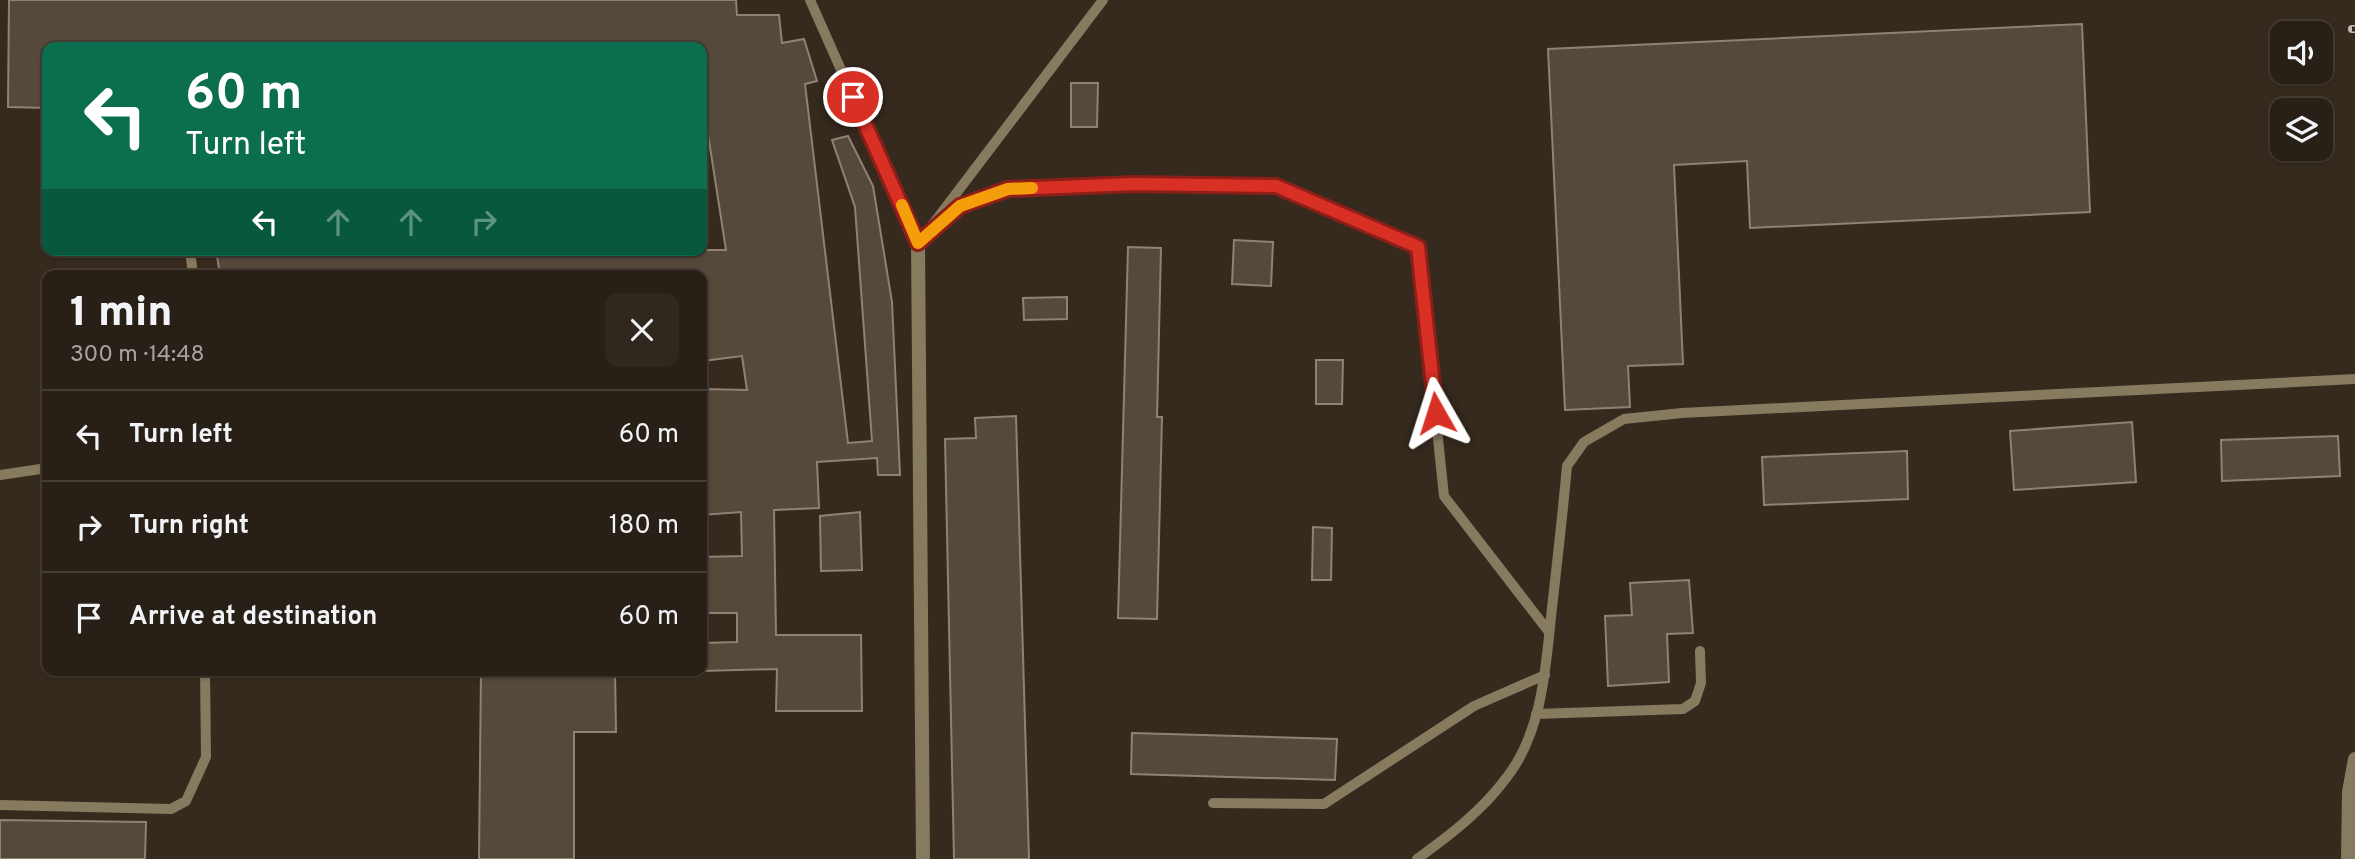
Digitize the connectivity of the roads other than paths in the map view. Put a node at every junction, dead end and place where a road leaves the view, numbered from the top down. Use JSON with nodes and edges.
{"nodes":[{"id":1,"x":810,"y":0,"type":"edge"},
{"id":2,"x":1103,"y":0,"type":"edge"},
{"id":3,"x":918,"y":243,"type":"junction"},
{"id":4,"x":2355,"y":379,"type":"edge"},
{"id":5,"x":42,"y":469,"type":"edge"},
{"id":6,"x":0,"y":475,"type":"edge"},
{"id":7,"x":1549,"y":632,"type":"junction"},
{"id":8,"x":1700,"y":652,"type":"dead end"},
{"id":9,"x":1545,"y":675,"type":"junction"},
{"id":10,"x":205,"y":676,"type":"edge"},
{"id":11,"x":1536,"y":714,"type":"junction"},
{"id":12,"x":2355,"y":759,"type":"edge"},
{"id":13,"x":1213,"y":803,"type":"dead end"},
{"id":14,"x":0,"y":805,"type":"edge"},
{"id":15,"x":923,"y":859,"type":"edge"},
{"id":16,"x":1417,"y":859,"type":"edge"},
{"id":17,"x":2348,"y":859,"type":"edge"}],
"edges":[{"from":1,"to":3,"type":"lane"},
{"from":2,"to":3,"type":"lane"},
{"from":3,"to":7,"type":"lane"},
{"from":3,"to":15,"type":"street"},
{"from":4,"to":7,"type":"lane"},
{"from":5,"to":6,"type":"lane"},
{"from":7,"to":9,"type":"lane"},
{"from":8,"to":11,"type":"lane"},
{"from":9,"to":11,"type":"lane"},
{"from":9,"to":13,"type":"lane"},
{"from":10,"to":14,"type":"lane"},
{"from":11,"to":16,"type":"lane"},
{"from":12,"to":17,"type":"street"}]}
